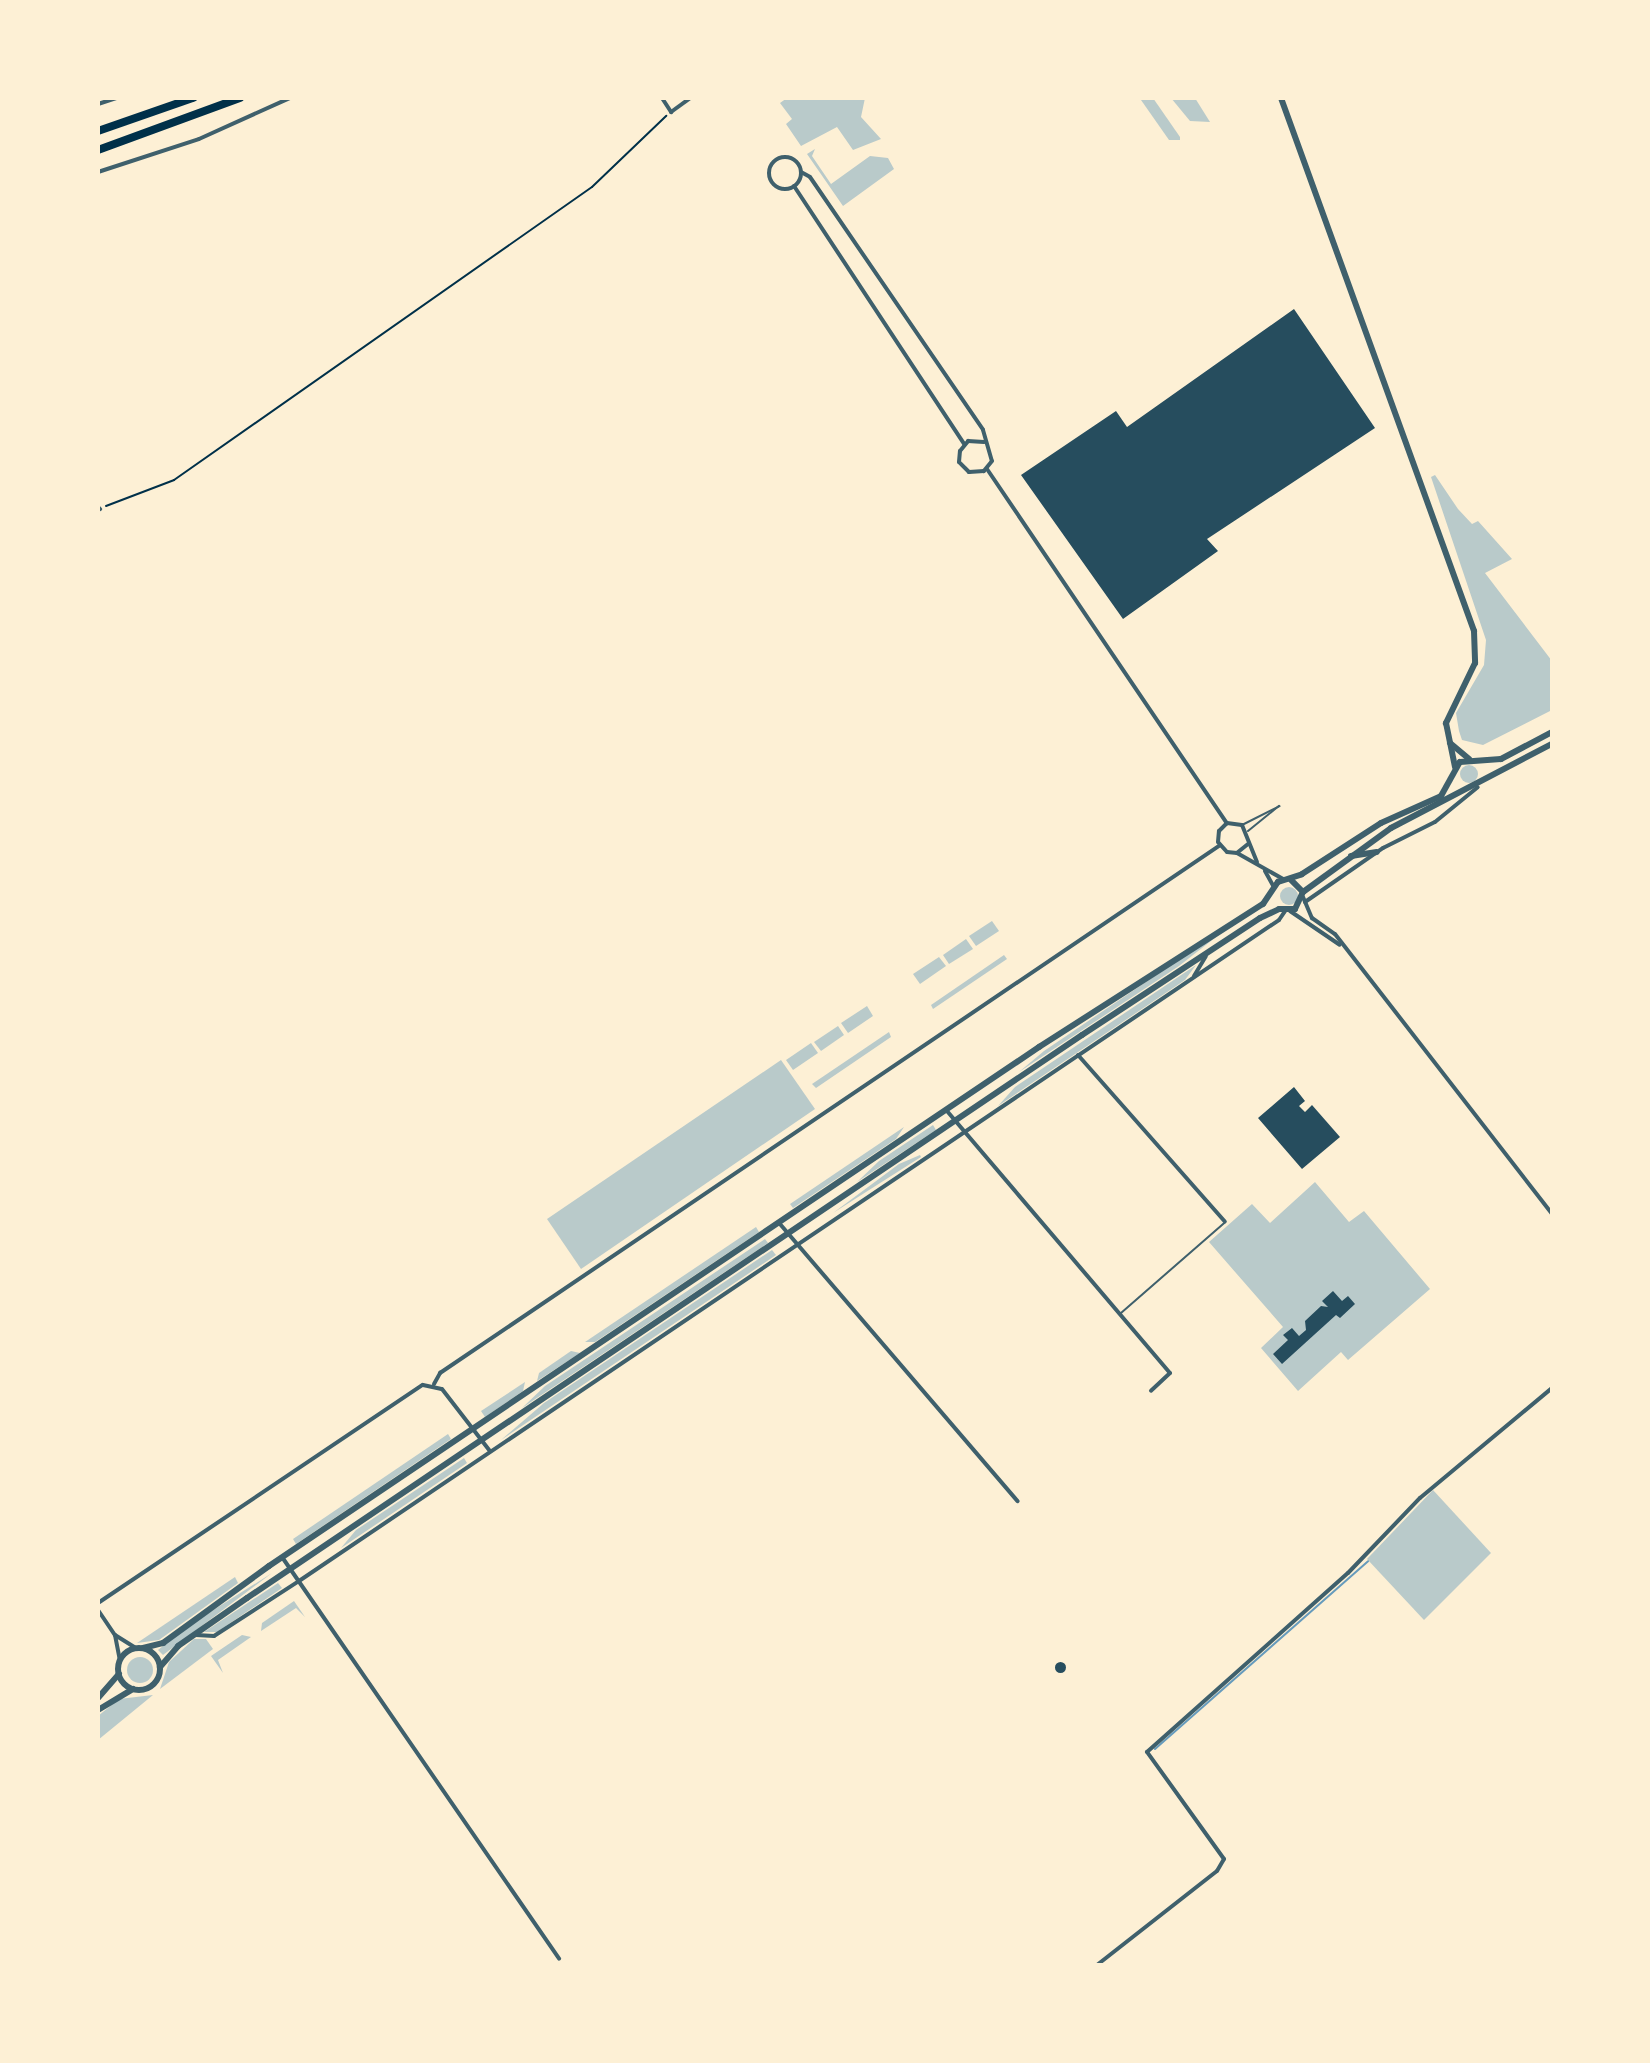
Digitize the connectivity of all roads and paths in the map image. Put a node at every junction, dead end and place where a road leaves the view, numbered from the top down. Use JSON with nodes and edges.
{"nodes":[{"id":1,"x":117,"y":98,"type":"edge"},
{"id":2,"x":193,"y":98,"type":"edge"},
{"id":3,"x":240,"y":98,"type":"edge"},
{"id":4,"x":290,"y":98,"type":"edge"},
{"id":5,"x":662,"y":98,"type":"edge"},
{"id":6,"x":690,"y":98,"type":"edge"},
{"id":7,"x":1281,"y":98,"type":"edge"},
{"id":8,"x":98,"y":104,"type":"edge"},
{"id":9,"x":671,"y":112,"type":"junction"},
{"id":10,"x":98,"y":131,"type":"edge"},
{"id":11,"x":98,"y":150,"type":"edge"},
{"id":12,"x":98,"y":172,"type":"edge"},
{"id":13,"x":801,"y":172,"type":"junction"},
{"id":14,"x":794,"y":186,"type":"junction"},
{"id":15,"x":984,"y":442,"type":"junction"},
{"id":16,"x":964,"y":444,"type":"junction"},
{"id":17,"x":987,"y":469,"type":"junction"},
{"id":18,"x":99,"y":508,"type":"edge"},
{"id":19,"x":1552,"y":732,"type":"edge"},
{"id":20,"x":1448,"y":742,"type":"junction"},
{"id":21,"x":1552,"y":744,"type":"edge"},
{"id":22,"x":1469,"y":759,"type":"junction"},
{"id":23,"x":1479,"y":763,"type":"junction"},
{"id":24,"x":1455,"y":767,"type":"junction"},
{"id":25,"x":1453,"y":777,"type":"junction"},
{"id":26,"x":1483,"y":780,"type":"junction"},
{"id":27,"x":1478,"y":787,"type":"junction"},
{"id":28,"x":1468,"y":790,"type":"junction"},
{"id":29,"x":1227,"y":823,"type":"junction"},
{"id":30,"x":1242,"y":825,"type":"junction"},
{"id":31,"x":1248,"y":831,"type":"junction"},
{"id":32,"x":1371,"y":841,"type":"junction"},
{"id":33,"x":1248,"y":844,"type":"junction"},
{"id":34,"x":1219,"y":846,"type":"junction"},
{"id":35,"x":1377,"y":852,"type":"junction"},
{"id":36,"x":1237,"y":853,"type":"junction"},
{"id":37,"x":1361,"y":854,"type":"junction"},
{"id":38,"x":1347,"y":857,"type":"junction"},
{"id":39,"x":1257,"y":862,"type":"junction"},
{"id":40,"x":1264,"y":869,"type":"junction"},
{"id":41,"x":1347,"y":872,"type":"junction"},
{"id":42,"x":1286,"y":879,"type":"junction"},
{"id":43,"x":1273,"y":890,"type":"junction"},
{"id":44,"x":1304,"y":897,"type":"junction"},
{"id":45,"x":1285,"y":910,"type":"junction"},
{"id":46,"x":1343,"y":947,"type":"junction"},
{"id":47,"x":1209,"y":951,"type":"junction"},
{"id":48,"x":1193,"y":978,"type":"junction"},
{"id":49,"x":1078,"y":1055,"type":"junction"},
{"id":50,"x":947,"y":1111,"type":"junction"},
{"id":51,"x":955,"y":1123,"type":"junction"},
{"id":52,"x":962,"y":1133,"type":"junction"},
{"id":53,"x":1552,"y":1214,"type":"edge"},
{"id":54,"x":1225,"y":1222,"type":"joint"},
{"id":55,"x":780,"y":1224,"type":"junction"},
{"id":56,"x":789,"y":1234,"type":"junction"},
{"id":57,"x":796,"y":1244,"type":"junction"},
{"id":58,"x":1119,"y":1315,"type":"junction"},
{"id":59,"x":434,"y":1384,"type":"junction"},
{"id":60,"x":1552,"y":1388,"type":"edge"},
{"id":61,"x":1151,"y":1391,"type":"dead end"},
{"id":62,"x":471,"y":1430,"type":"junction"},
{"id":63,"x":480,"y":1440,"type":"junction"},
{"id":64,"x":490,"y":1451,"type":"junction"},
{"id":65,"x":1017,"y":1501,"type":"dead end"},
{"id":66,"x":282,"y":1557,"type":"junction"},
{"id":67,"x":290,"y":1568,"type":"junction"},
{"id":68,"x":299,"y":1581,"type":"junction"},
{"id":69,"x":98,"y":1603,"type":"edge"},
{"id":70,"x":98,"y":1610,"type":"edge"},
{"id":71,"x":194,"y":1634,"type":"junction"},
{"id":72,"x":115,"y":1635,"type":"junction"},
{"id":73,"x":140,"y":1648,"type":"junction"},
{"id":74,"x":120,"y":1661,"type":"junction"},
{"id":75,"x":160,"y":1667,"type":"junction"},
{"id":76,"x":119,"y":1674,"type":"junction"},
{"id":77,"x":133,"y":1689,"type":"junction"},
{"id":78,"x":98,"y":1698,"type":"edge"},
{"id":79,"x":98,"y":1710,"type":"edge"},
{"id":80,"x":559,"y":1959,"type":"dead end"},
{"id":81,"x":1097,"y":1965,"type":"edge"}],
"edges":[{"from":1,"to":8,"type":"street"},
{"from":2,"to":10,"type":"highway"},
{"from":3,"to":11,"type":"highway"},
{"from":4,"to":12,"type":"street"},
{"from":5,"to":9,"type":"street"},
{"from":6,"to":9,"type":"street"},
{"from":7,"to":20,"type":"street"},
{"from":9,"to":18,"type":"path"},
{"from":13,"to":14,"type":"street"},
{"from":13,"to":14,"type":"street"},
{"from":13,"to":15,"type":"street"},
{"from":14,"to":16,"type":"street"},
{"from":15,"to":16,"type":"street"},
{"from":15,"to":17,"type":"street"},
{"from":16,"to":17,"type":"street"},
{"from":17,"to":29,"type":"street"},
{"from":19,"to":23,"type":"street"},
{"from":20,"to":22,"type":"street"},
{"from":20,"to":24,"type":"street"},
{"from":21,"to":26,"type":"street"},
{"from":22,"to":23,"type":"street"},
{"from":22,"to":24,"type":"street"},
{"from":23,"to":26,"type":"street"},
{"from":24,"to":25,"type":"street"},
{"from":25,"to":28,"type":"street"},
{"from":25,"to":42,"type":"street"},
{"from":26,"to":27,"type":"street"},
{"from":27,"to":28,"type":"street"},
{"from":27,"to":35,"type":"street"},
{"from":28,"to":32,"type":"street"},
{"from":29,"to":30,"type":"street"},
{"from":29,"to":34,"type":"street"},
{"from":30,"to":31,"type":"street"},
{"from":30,"to":31,"type":"lane"},
{"from":31,"to":33,"type":"street"},
{"from":32,"to":37,"type":"street"},
{"from":32,"to":38,"type":"street"},
{"from":33,"to":36,"type":"street"},
{"from":33,"to":39,"type":"street"},
{"from":34,"to":36,"type":"street"},
{"from":34,"to":59,"type":"street"},
{"from":35,"to":37,"type":"street"},
{"from":35,"to":41,"type":"street"},
{"from":36,"to":39,"type":"street"},
{"from":37,"to":38,"type":"street"},
{"from":37,"to":41,"type":"street"},
{"from":38,"to":44,"type":"street"},
{"from":39,"to":40,"type":"street"},
{"from":40,"to":42,"type":"street"},
{"from":40,"to":43,"type":"street"},
{"from":41,"to":44,"type":"street"},
{"from":42,"to":43,"type":"street"},
{"from":42,"to":44,"type":"street"},
{"from":43,"to":45,"type":"street"},
{"from":43,"to":50,"type":"street"},
{"from":44,"to":45,"type":"street"},
{"from":44,"to":46,"type":"street"},
{"from":45,"to":46,"type":"street"},
{"from":45,"to":47,"type":"street"},
{"from":45,"to":48,"type":"street"},
{"from":46,"to":53,"type":"street"},
{"from":47,"to":48,"type":"street"},
{"from":47,"to":51,"type":"street"},
{"from":48,"to":49,"type":"street"},
{"from":49,"to":52,"type":"street"},
{"from":49,"to":54,"type":"street"},
{"from":50,"to":51,"type":"street"},
{"from":50,"to":55,"type":"street"},
{"from":51,"to":52,"type":"street"},
{"from":51,"to":56,"type":"street"},
{"from":52,"to":57,"type":"street"},
{"from":52,"to":58,"type":"street"},
{"from":54,"to":58,"type":"lane"},
{"from":55,"to":56,"type":"street"},
{"from":55,"to":62,"type":"street"},
{"from":56,"to":57,"type":"street"},
{"from":56,"to":63,"type":"street"},
{"from":57,"to":64,"type":"street"},
{"from":57,"to":65,"type":"street"},
{"from":58,"to":61,"type":"street"},
{"from":59,"to":62,"type":"street"},
{"from":59,"to":69,"type":"street"},
{"from":60,"to":81,"type":"street"},
{"from":62,"to":63,"type":"street"},
{"from":62,"to":66,"type":"street"},
{"from":63,"to":64,"type":"street"},
{"from":63,"to":67,"type":"street"},
{"from":64,"to":68,"type":"street"},
{"from":66,"to":67,"type":"street"},
{"from":66,"to":73,"type":"street"},
{"from":67,"to":68,"type":"street"},
{"from":67,"to":71,"type":"street"},
{"from":68,"to":71,"type":"street"},
{"from":68,"to":80,"type":"street"},
{"from":70,"to":72,"type":"street"},
{"from":71,"to":75,"type":"street"},
{"from":72,"to":73,"type":"street"},
{"from":72,"to":74,"type":"street"},
{"from":73,"to":74,"type":"street"},
{"from":73,"to":75,"type":"street"},
{"from":74,"to":76,"type":"street"},
{"from":75,"to":77,"type":"street"},
{"from":76,"to":77,"type":"street"},
{"from":76,"to":78,"type":"street"},
{"from":77,"to":79,"type":"street"}]}
